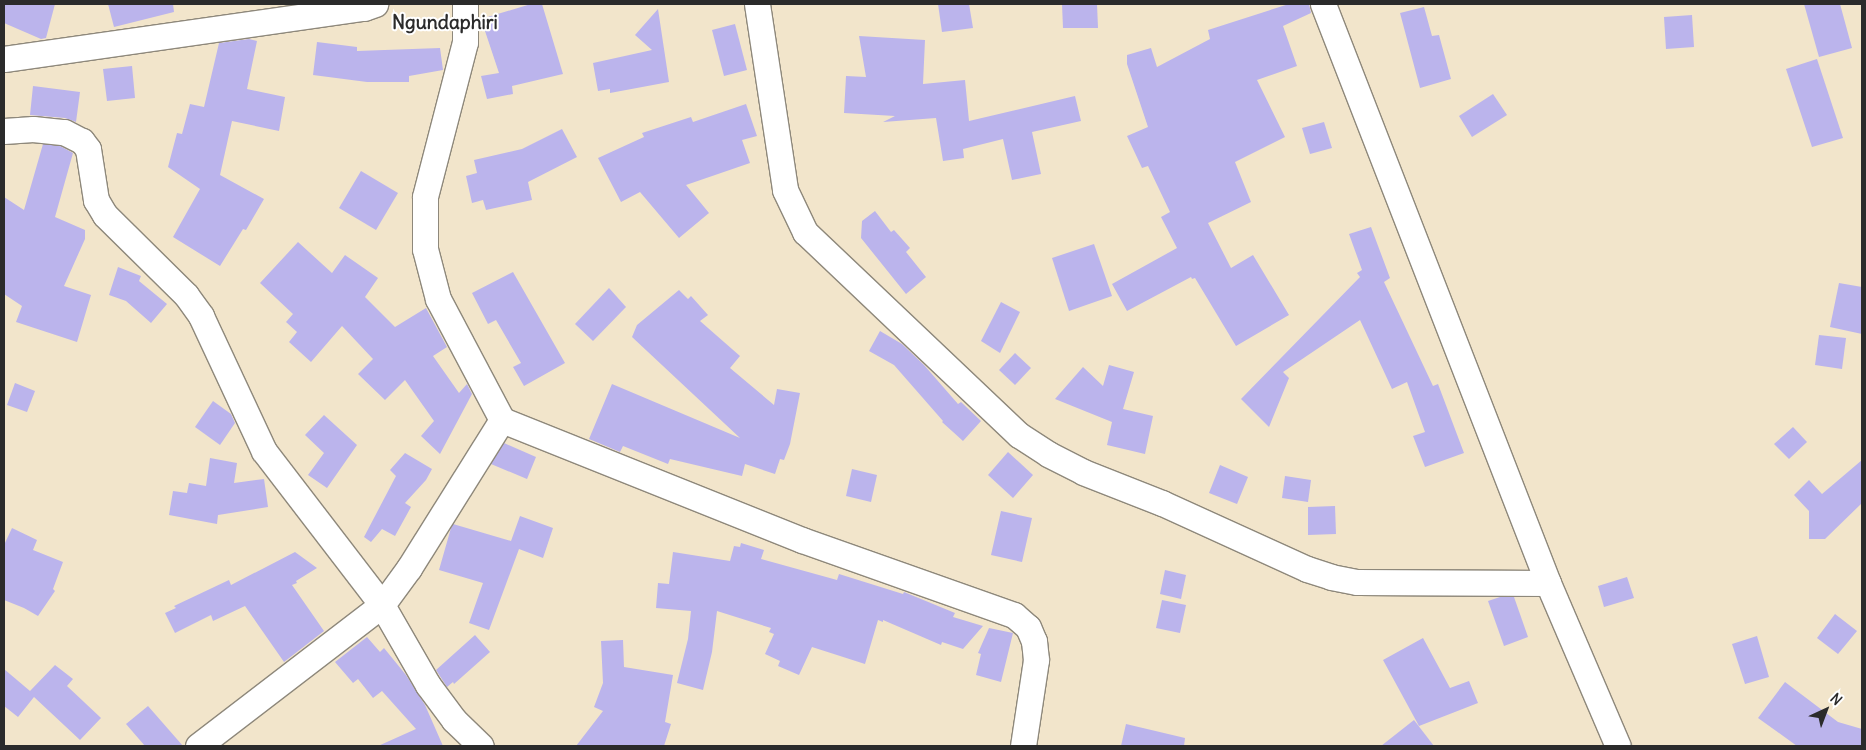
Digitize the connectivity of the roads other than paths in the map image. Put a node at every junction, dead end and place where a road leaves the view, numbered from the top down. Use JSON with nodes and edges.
{"nodes":[{"id":1,"x":375,"y":4,"type":"edge"},
{"id":2,"x":465,"y":4,"type":"edge"},
{"id":3,"x":757,"y":4,"type":"edge"},
{"id":4,"x":1323,"y":4,"type":"edge"},
{"id":5,"x":5,"y":58,"type":"edge"},
{"id":6,"x":4,"y":131,"type":"edge"},
{"id":7,"x":502,"y":420,"type":"junction"},
{"id":8,"x":1548,"y":583,"type":"junction"},
{"id":9,"x":382,"y":605,"type":"junction"},
{"id":10,"x":198,"y":746,"type":"edge"},
{"id":11,"x":481,"y":746,"type":"edge"},
{"id":12,"x":1023,"y":746,"type":"edge"},
{"id":13,"x":1618,"y":746,"type":"edge"}],
"edges":[{"from":1,"to":5,"type":"street"},
{"from":2,"to":7,"type":"street"},
{"from":3,"to":8,"type":"street"},
{"from":4,"to":8,"type":"street"},
{"from":6,"to":9,"type":"street"},
{"from":7,"to":9,"type":"street"},
{"from":7,"to":12,"type":"street"},
{"from":8,"to":13,"type":"street"},
{"from":9,"to":10,"type":"street"},
{"from":9,"to":11,"type":"street"}]}
